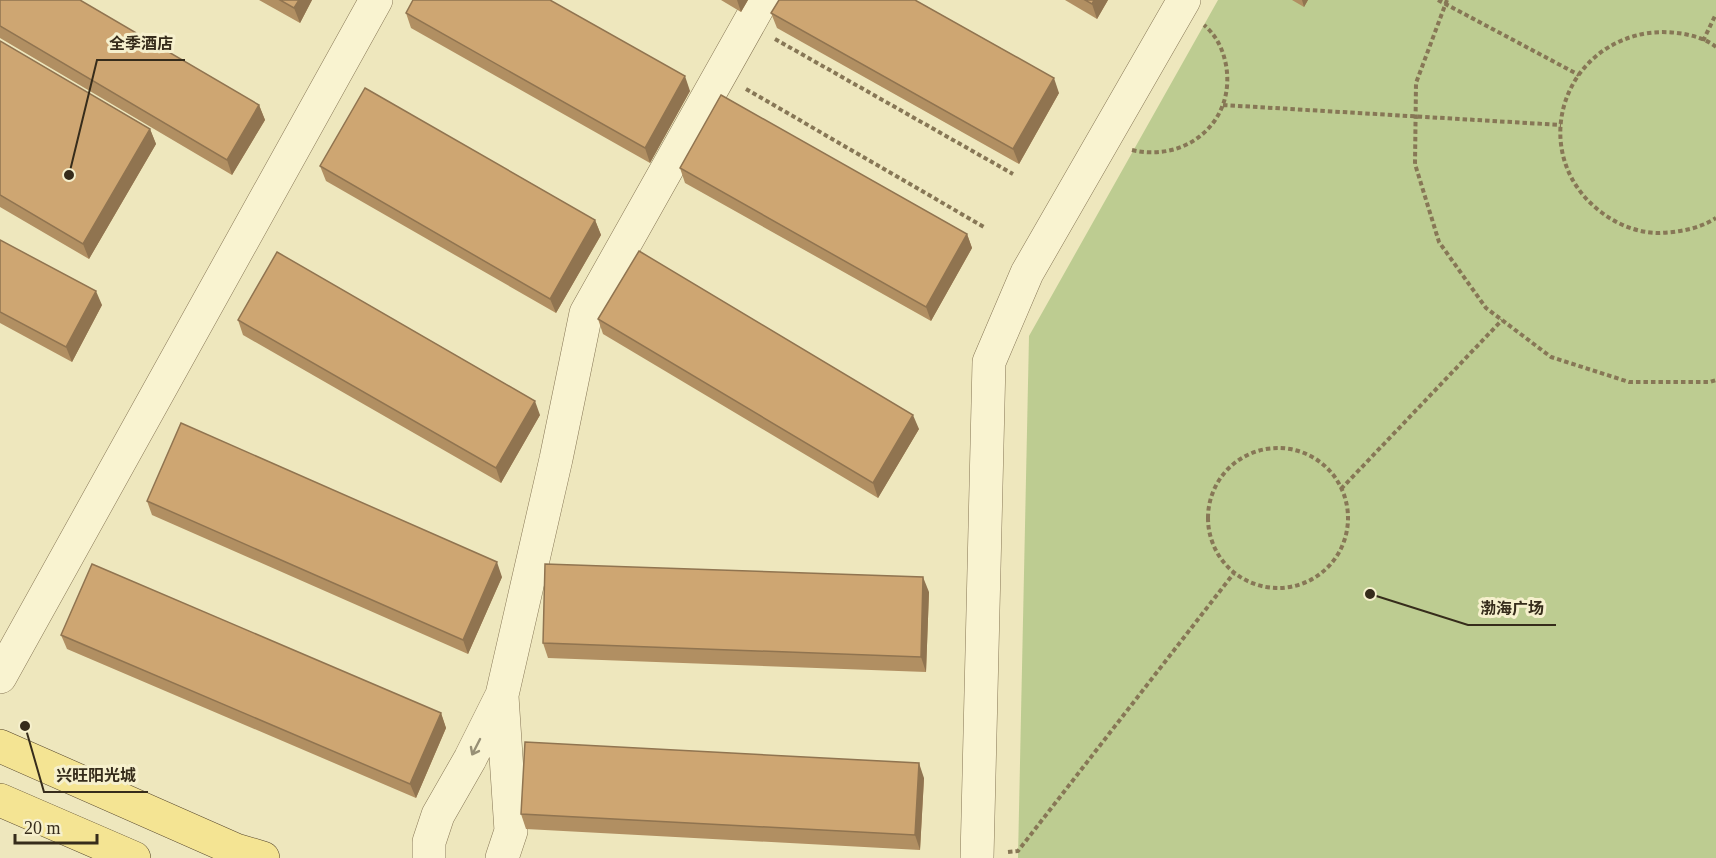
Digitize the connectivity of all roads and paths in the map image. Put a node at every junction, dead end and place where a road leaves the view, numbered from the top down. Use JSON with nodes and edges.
{"nodes":[{"id":1,"x":376,"y":0,"type":"edge"},
{"id":2,"x":1438,"y":0,"type":"edge"},
{"id":3,"x":1446,"y":2,"type":"edge"},
{"id":4,"x":1182,"y":3,"type":"edge"},
{"id":5,"x":755,"y":12,"type":"edge"},
{"id":6,"x":1716,"y":14,"type":"edge"},
{"id":7,"x":1703,"y":41,"type":"junction"},
{"id":8,"x":1716,"y":48,"type":"edge"},
{"id":9,"x":720,"y":74,"type":"junction"},
{"id":10,"x":1578,"y":75,"type":"junction"},
{"id":11,"x":1223,"y":105,"type":"junction"},
{"id":12,"x":1416,"y":117,"type":"junction"},
{"id":13,"x":1561,"y":125,"type":"junction"},
{"id":14,"x":1105,"y":137,"type":"junction"},
{"id":15,"x":1013,"y":174,"type":"edge"},
{"id":16,"x":1716,"y":218,"type":"edge"},
{"id":17,"x":984,"y":227,"type":"dead end"},
{"id":18,"x":1502,"y":320,"type":"junction"},
{"id":19,"x":1716,"y":380,"type":"edge"},
{"id":20,"x":1341,"y":489,"type":"junction"},
{"id":21,"x":1234,"y":573,"type":"junction"},
{"id":22,"x":0,"y":677,"type":"edge"},
{"id":23,"x":502,"y":694,"type":"junction"},
{"id":24,"x":0,"y":746,"type":"edge"},
{"id":25,"x":0,"y":800,"type":"edge"},
{"id":26,"x":977,"y":857,"type":"edge"},
{"id":27,"x":134,"y":858,"type":"edge"},
{"id":28,"x":263,"y":858,"type":"edge"},
{"id":29,"x":429,"y":858,"type":"edge"},
{"id":30,"x":502,"y":858,"type":"edge"}],
"edges":[{"from":1,"to":22,"type":"street"},
{"from":2,"to":3,"type":"path"},
{"from":3,"to":10,"type":"path"},
{"from":3,"to":12,"type":"path"},
{"from":4,"to":11,"type":"path"},
{"from":4,"to":14,"type":"street"},
{"from":5,"to":9,"type":"street"},
{"from":5,"to":15,"type":"path"},
{"from":6,"to":7,"type":"path"},
{"from":7,"to":8,"type":"path"},
{"from":7,"to":10,"type":"path"},
{"from":9,"to":17,"type":"path"},
{"from":9,"to":23,"type":"street"},
{"from":10,"to":13,"type":"path"},
{"from":11,"to":12,"type":"path"},
{"from":11,"to":14,"type":"path"},
{"from":12,"to":13,"type":"path"},
{"from":12,"to":18,"type":"path"},
{"from":13,"to":16,"type":"path"},
{"from":14,"to":26,"type":"street"},
{"from":18,"to":19,"type":"path"},
{"from":18,"to":20,"type":"path"},
{"from":20,"to":21,"type":"path"},
{"from":20,"to":21,"type":"path"},
{"from":21,"to":26,"type":"path"},
{"from":23,"to":29,"type":"street","one_way":true},
{"from":23,"to":30,"type":"street"},
{"from":24,"to":28,"type":"main road"},
{"from":25,"to":27,"type":"main road"}]}
